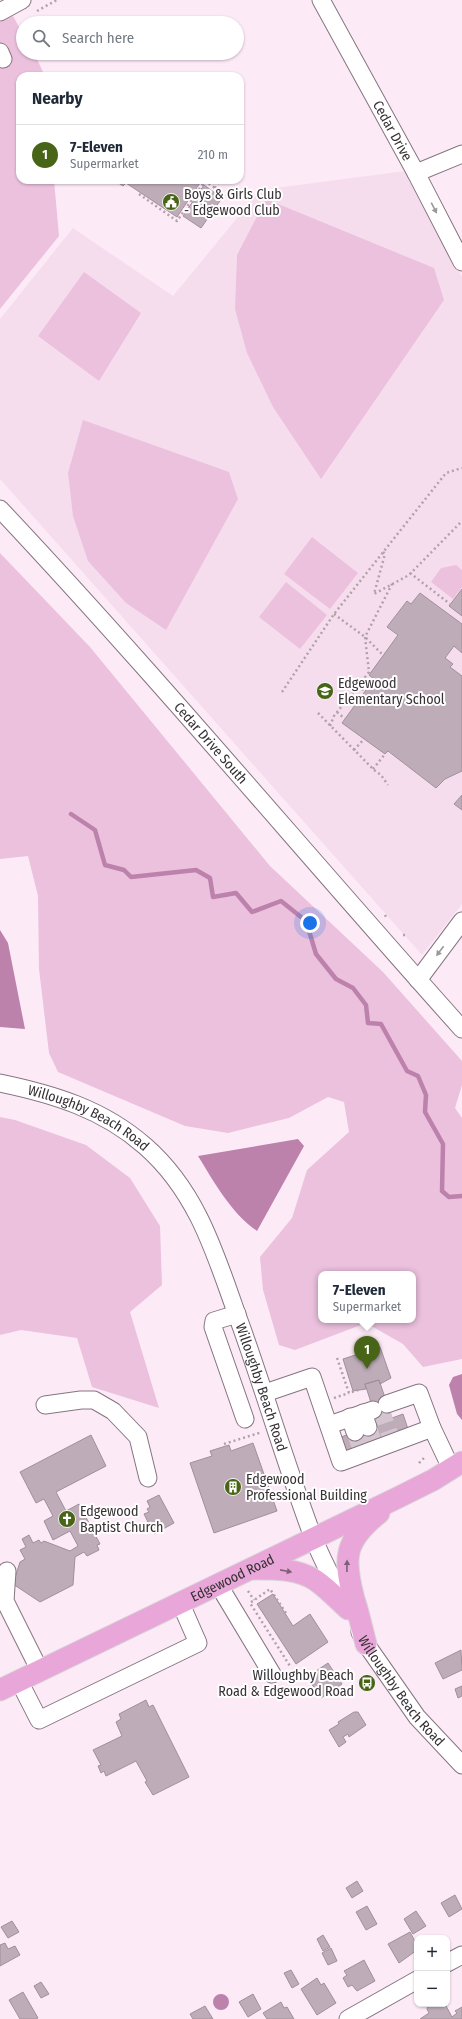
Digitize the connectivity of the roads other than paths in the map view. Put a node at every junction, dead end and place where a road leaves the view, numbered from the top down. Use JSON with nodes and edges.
{"nodes":[{"id":1,"x":22,"y":0,"type":"edge"},
{"id":2,"x":321,"y":0,"type":"edge"},
{"id":3,"x":0,"y":12,"type":"edge"},
{"id":4,"x":462,"y":154,"type":"edge"},
{"id":5,"x":416,"y":173,"type":"junction"},
{"id":6,"x":462,"y":262,"type":"edge"},
{"id":7,"x":0,"y":509,"type":"edge"},
{"id":8,"x":462,"y":921,"type":"edge"},
{"id":9,"x":418,"y":980,"type":"junction"},
{"id":10,"x":462,"y":1029,"type":"edge"},
{"id":11,"x":0,"y":1083,"type":"edge"},
{"id":12,"x":237,"y":1314,"type":"junction"},
{"id":13,"x":265,"y":1393,"type":"junction"},
{"id":14,"x":45,"y":1405,"type":"dead end"},
{"id":15,"x":245,"y":1419,"type":"dead end"},
{"id":16,"x":330,"y":1425,"type":"junction"},
{"id":17,"x":432,"y":1428,"type":"junction"},
{"id":18,"x":367,"y":1429,"type":"junction"},
{"id":19,"x":457,"y":1465,"type":"edge"},
{"id":20,"x":148,"y":1478,"type":"dead end"},
{"id":21,"x":397,"y":1498,"type":"junction"},
{"id":22,"x":314,"y":1538,"type":"junction"},
{"id":23,"x":247,"y":1569,"type":"junction"},
{"id":24,"x":7,"y":1571,"type":"dead end"},
{"id":25,"x":218,"y":1584,"type":"junction"},
{"id":26,"x":180,"y":1602,"type":"junction"},
{"id":27,"x":348,"y":1609,"type":"junction"},
{"id":28,"x":366,"y":1644,"type":"junction"},
{"id":29,"x":40,"y":1671,"type":"junction"},
{"id":30,"x":272,"y":1674,"type":"dead end"},
{"id":31,"x":19,"y":1681,"type":"junction"},
{"id":32,"x":0,"y":1690,"type":"edge"},
{"id":33,"x":462,"y":1765,"type":"edge"},
{"id":34,"x":462,"y":1955,"type":"edge"},
{"id":35,"x":450,"y":1961,"type":"edge"},
{"id":36,"x":414,"y":1982,"type":"edge"},
{"id":37,"x":348,"y":2019,"type":"edge"}],
"edges":[{"from":1,"to":3,"type":"street"},
{"from":2,"to":5,"type":"street","name":"Cedar Drive"},
{"from":4,"to":5,"type":"street"},
{"from":5,"to":6,"type":"street","name":"Cedar Drive","one_way":true},
{"from":7,"to":9,"type":"street","name":"Cedar Drive South"},
{"from":8,"to":9,"type":"street","one_way":true},
{"from":9,"to":10,"type":"street"},
{"from":11,"to":12,"type":"street","name":"Willoughby Beach Road"},
{"from":12,"to":13,"type":"street","name":"Willoughby Beach Road"},
{"from":12,"to":15,"type":"street"},
{"from":13,"to":16,"type":"street"},
{"from":13,"to":22,"type":"street","name":"Willoughby Beach Road"},
{"from":14,"to":20,"type":"street"},
{"from":16,"to":18,"type":"street"},
{"from":16,"to":18,"type":"street"},
{"from":17,"to":18,"type":"street"},
{"from":17,"to":18,"type":"street"},
{"from":17,"to":19,"type":"street"},
{"from":19,"to":21,"type":"main road","name":"Edgewood Road"},
{"from":21,"to":22,"type":"main road","name":"Edgewood Road"},
{"from":28,"to":21,"type":"main road","one_way":true},
{"from":22,"to":23,"type":"main road","name":"Edgewood Road"},
{"from":22,"to":27,"type":"street","name":"Willoughby Beach Road"},
{"from":23,"to":25,"type":"main road","name":"Edgewood Road"},
{"from":23,"to":27,"type":"main road","one_way":true},
{"from":24,"to":29,"type":"street"},
{"from":25,"to":26,"type":"main road","name":"Edgewood Road"},
{"from":25,"to":30,"type":"street"},
{"from":26,"to":29,"type":"main road","name":"Edgewood Road"},
{"from":26,"to":31,"type":"street"},
{"from":27,"to":28,"type":"street","name":"Willoughby Beach Road"},
{"from":28,"to":33,"type":"street","name":"Willoughby Beach Road"},
{"from":29,"to":31,"type":"main road","name":"Edgewood Road"},
{"from":31,"to":32,"type":"main road","name":"Edgewood Road"},
{"from":34,"to":35,"type":"street"},
{"from":36,"to":37,"type":"street"}]}
